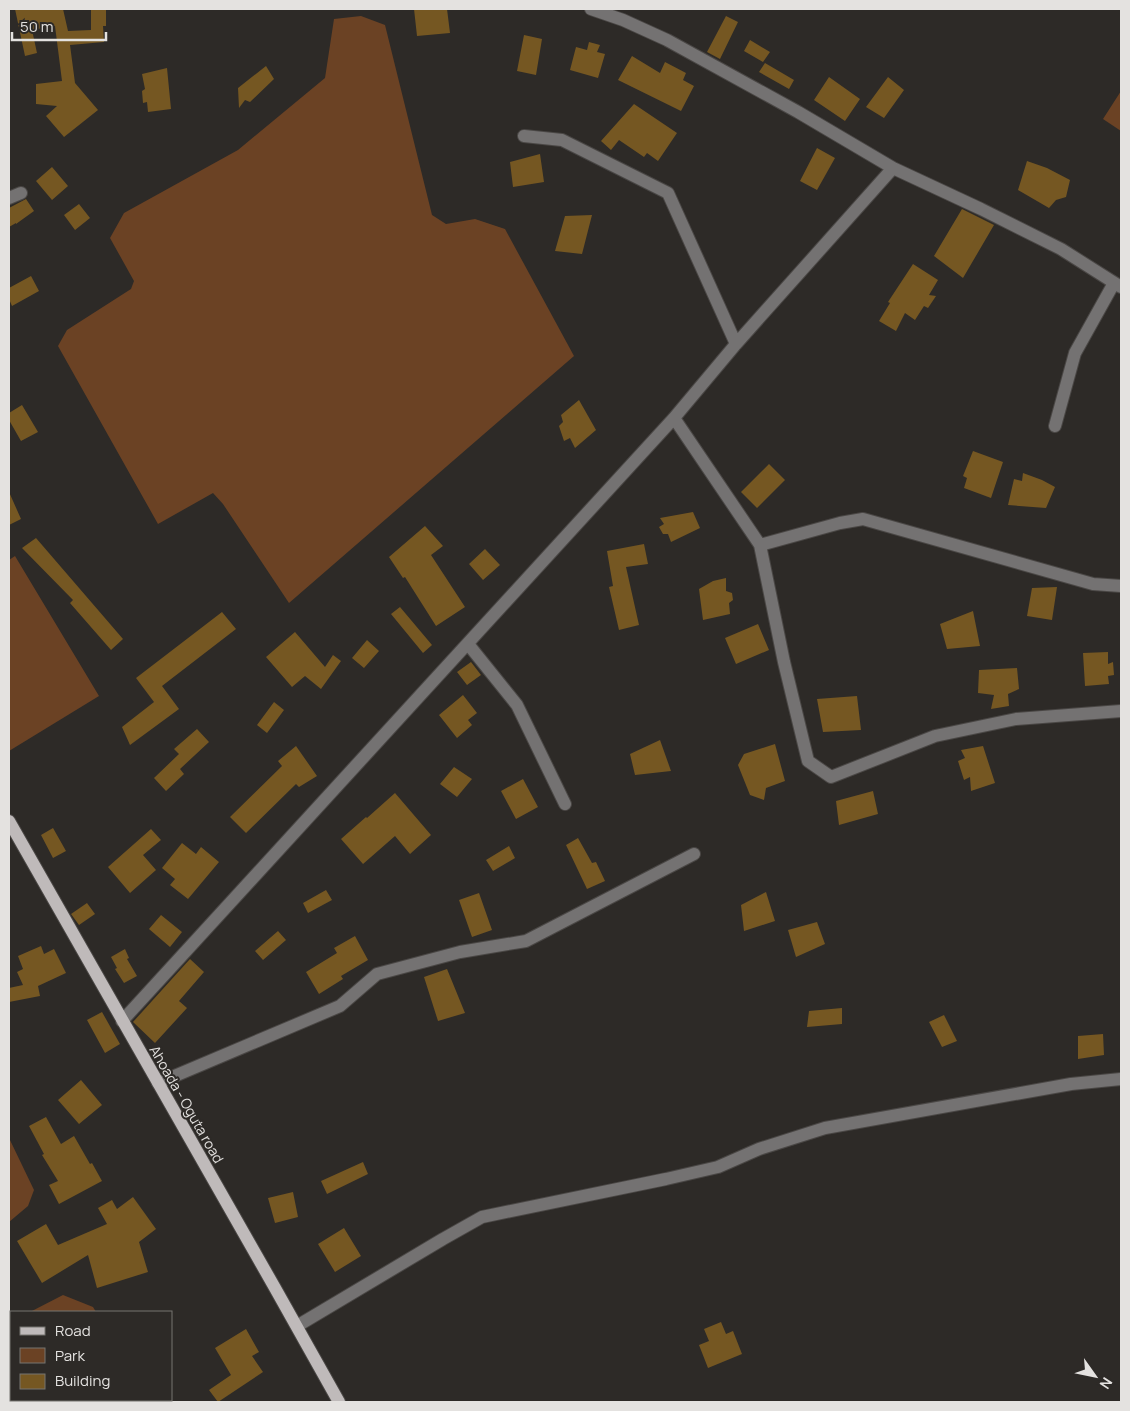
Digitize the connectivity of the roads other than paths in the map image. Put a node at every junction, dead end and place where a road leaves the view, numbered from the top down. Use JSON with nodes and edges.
{"nodes":[{"id":1,"x":592,"y":9,"type":"edge"},
{"id":2,"x":524,"y":136,"type":"dead end"},
{"id":3,"x":893,"y":168,"type":"junction"},
{"id":4,"x":1118,"y":285,"type":"edge"},
{"id":5,"x":736,"y":344,"type":"junction"},
{"id":6,"x":674,"y":418,"type":"junction"},
{"id":7,"x":1055,"y":426,"type":"dead end"},
{"id":8,"x":760,"y":545,"type":"junction"},
{"id":9,"x":1121,"y":586,"type":"edge"},
{"id":10,"x":468,"y":644,"type":"junction"},
{"id":11,"x":1121,"y":711,"type":"edge"},
{"id":12,"x":565,"y":804,"type":"dead end"},
{"id":13,"x":9,"y":821,"type":"edge"},
{"id":14,"x":694,"y":854,"type":"dead end"},
{"id":15,"x":122,"y":1020,"type":"junction"},
{"id":16,"x":1121,"y":1078,"type":"edge"},
{"id":17,"x":158,"y":1083,"type":"junction"},
{"id":18,"x":297,"y":1326,"type":"junction"},
{"id":19,"x":339,"y":1402,"type":"edge"}],
"edges":[{"from":1,"to":3,"type":"street"},
{"from":2,"to":5,"type":"street"},
{"from":3,"to":4,"type":"street"},
{"from":3,"to":5,"type":"street"},
{"from":4,"to":7,"type":"street"},
{"from":5,"to":6,"type":"street"},
{"from":6,"to":8,"type":"street"},
{"from":6,"to":10,"type":"street"},
{"from":8,"to":9,"type":"street"},
{"from":8,"to":11,"type":"street"},
{"from":10,"to":12,"type":"street"},
{"from":10,"to":15,"type":"street"},
{"from":13,"to":15,"type":"main road","name":"Ahoada - Oguta road"},
{"from":14,"to":17,"type":"street"},
{"from":15,"to":17,"type":"main road","name":"Ahoada - Oguta road"},
{"from":16,"to":18,"type":"street"},
{"from":17,"to":18,"type":"main road","name":"Ahoada - Oguta road"},
{"from":18,"to":19,"type":"main road","name":"Ahoada - Oguta road"}]}
